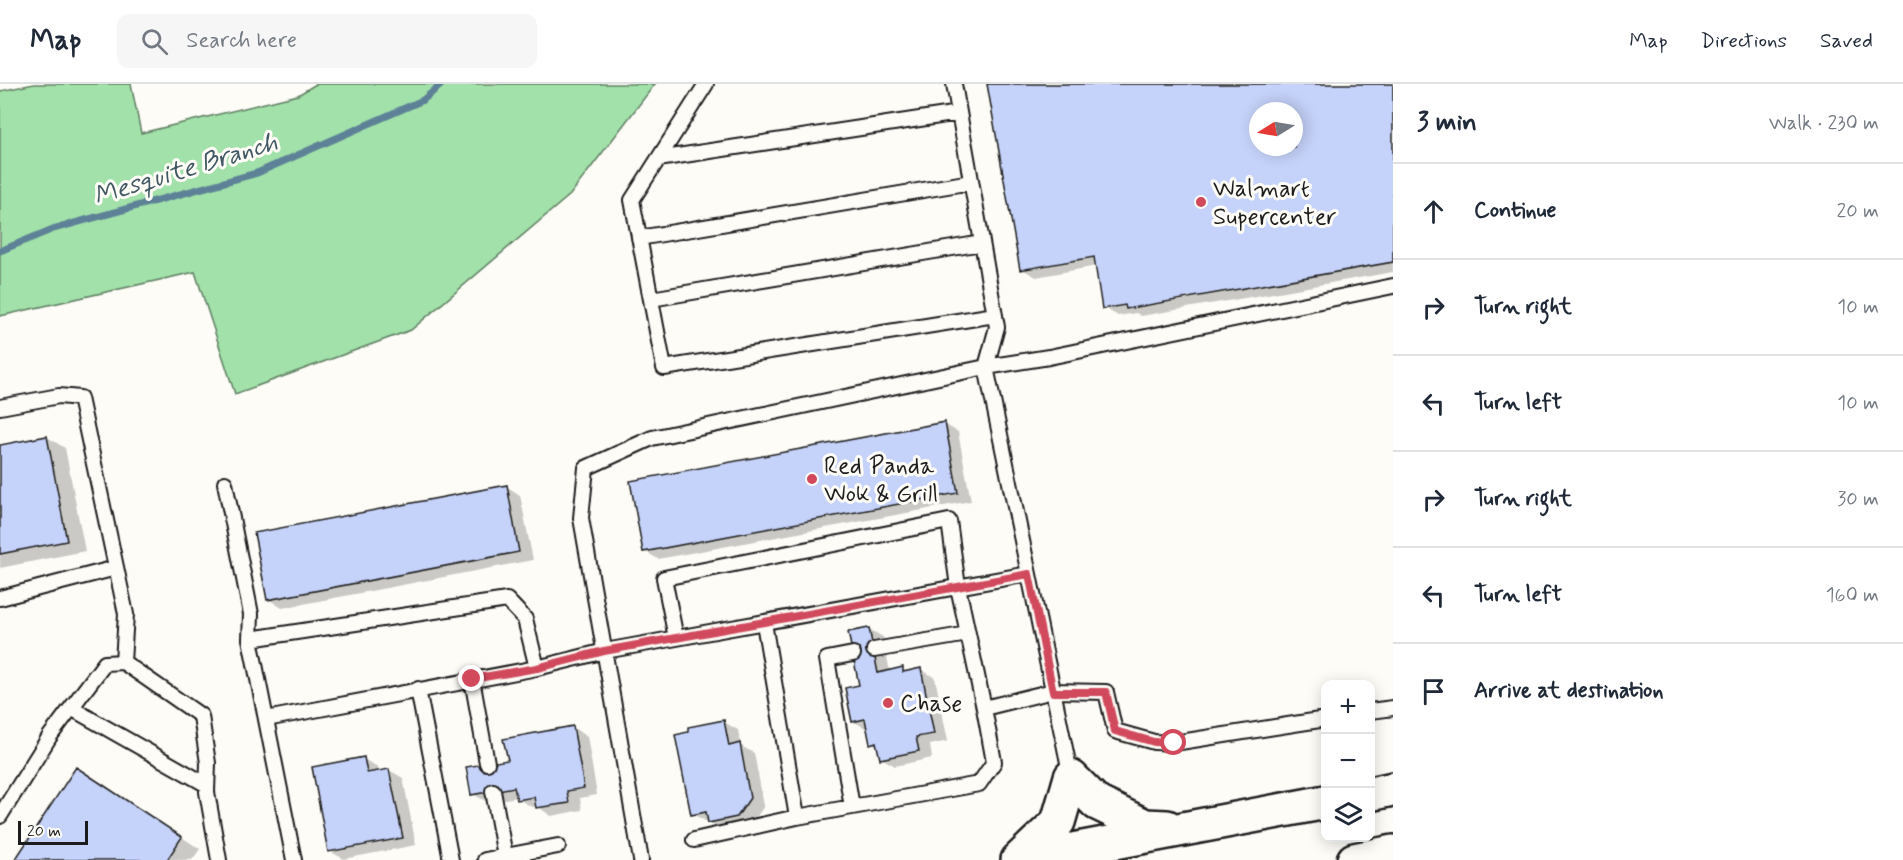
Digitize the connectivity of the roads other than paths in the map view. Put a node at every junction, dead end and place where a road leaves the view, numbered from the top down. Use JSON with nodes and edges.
{"nodes":[{"id":1,"x":707,"y":84,"type":"edge"},
{"id":2,"x":954,"y":84,"type":"edge"},
{"id":3,"x":959,"y":113,"type":"junction"},
{"id":4,"x":658,"y":159,"type":"junction"},
{"id":5,"x":971,"y":182,"type":"junction"},
{"id":6,"x":639,"y":238,"type":"junction"},
{"id":7,"x":982,"y":243,"type":"junction"},
{"id":8,"x":1393,"y":286,"type":"edge"},
{"id":9,"x":651,"y":299,"type":"junction"},
{"id":10,"x":995,"y":315,"type":"junction"},
{"id":11,"x":986,"y":367,"type":"junction"},
{"id":12,"x":0,"y":407,"type":"edge"},
{"id":13,"x":225,"y":483,"type":"dead end"},
{"id":14,"x":116,"y":568,"type":"junction"},
{"id":15,"x":1029,"y":574,"type":"junction"},
{"id":16,"x":958,"y":587,"type":"junction"},
{"id":17,"x":0,"y":598,"type":"edge"},
{"id":18,"x":764,"y":622,"type":"junction"},
{"id":19,"x":968,"y":634,"type":"junction"},
{"id":20,"x":676,"y":638,"type":"junction"},
{"id":21,"x":250,"y":639,"type":"junction"},
{"id":22,"x":874,"y":650,"type":"dead end"},
{"id":23,"x":604,"y":651,"type":"junction"},
{"id":24,"x":853,"y":654,"type":"dead end"},
{"id":25,"x":123,"y":662,"type":"junction"},
{"id":26,"x":537,"y":668,"type":"junction"},
{"id":27,"x":472,"y":679,"type":"junction"},
{"id":28,"x":418,"y":689,"type":"junction"},
{"id":29,"x":1053,"y":692,"type":"junction"},
{"id":30,"x":72,"y":708,"type":"junction"},
{"id":31,"x":984,"y":708,"type":"junction"},
{"id":32,"x":1393,"y":708,"type":"edge"},
{"id":33,"x":1375,"y":710,"type":"edge"},
{"id":34,"x":266,"y":719,"type":"junction"},
{"id":35,"x":1321,"y":719,"type":"edge"},
{"id":36,"x":487,"y":763,"type":"dead end"},
{"id":37,"x":1071,"y":777,"type":"junction"},
{"id":38,"x":207,"y":785,"type":"junction"},
{"id":39,"x":1393,"y":789,"type":"edge"},
{"id":40,"x":493,"y":791,"type":"dead end"},
{"id":41,"x":1375,"y":793,"type":"edge"},
{"id":42,"x":1321,"y":803,"type":"edge"},
{"id":43,"x":852,"y":807,"type":"junction"},
{"id":44,"x":0,"y":816,"type":"edge"},
{"id":45,"x":797,"y":817,"type":"junction"},
{"id":46,"x":1193,"y":827,"type":"junction"},
{"id":47,"x":694,"y":840,"type":"dead end"},
{"id":48,"x":558,"y":846,"type":"dead end"},
{"id":49,"x":1393,"y":852,"type":"edge"},
{"id":50,"x":505,"y":856,"type":"junction"},
{"id":51,"x":219,"y":860,"type":"edge"},
{"id":52,"x":294,"y":860,"type":"edge"},
{"id":53,"x":450,"y":860,"type":"edge"},
{"id":54,"x":485,"y":860,"type":"edge"},
{"id":55,"x":641,"y":860,"type":"edge"},
{"id":56,"x":1019,"y":860,"type":"edge"},
{"id":57,"x":1354,"y":860,"type":"edge"}],
"edges":[{"from":1,"to":4,"type":"lane"},
{"from":2,"to":3,"type":"lane"},
{"from":3,"to":4,"type":"lane"},
{"from":3,"to":5,"type":"lane"},
{"from":4,"to":6,"type":"lane"},
{"from":5,"to":6,"type":"lane"},
{"from":5,"to":7,"type":"lane"},
{"from":6,"to":9,"type":"lane"},
{"from":7,"to":9,"type":"lane"},
{"from":7,"to":10,"type":"lane"},
{"from":8,"to":11,"type":"lane"},
{"from":9,"to":10,"type":"lane"},
{"from":10,"to":11,"type":"lane"},
{"from":11,"to":15,"type":"lane"},
{"from":11,"to":23,"type":"lane"},
{"from":12,"to":14,"type":"lane"},
{"from":13,"to":21,"type":"lane"},
{"from":14,"to":17,"type":"lane"},
{"from":14,"to":25,"type":"lane"},
{"from":15,"to":16,"type":"lane"},
{"from":15,"to":29,"type":"lane"},
{"from":16,"to":18,"type":"lane"},
{"from":16,"to":19,"type":"lane"},
{"from":16,"to":20,"type":"lane"},
{"from":18,"to":20,"type":"lane"},
{"from":18,"to":45,"type":"lane"},
{"from":19,"to":22,"type":"lane"},
{"from":19,"to":31,"type":"lane"},
{"from":20,"to":23,"type":"lane"},
{"from":21,"to":26,"type":"lane"},
{"from":21,"to":34,"type":"lane"},
{"from":23,"to":26,"type":"lane"},
{"from":23,"to":55,"type":"lane"},
{"from":24,"to":43,"type":"lane"},
{"from":25,"to":30,"type":"lane"},
{"from":25,"to":38,"type":"lane"},
{"from":26,"to":27,"type":"lane"},
{"from":27,"to":28,"type":"lane"},
{"from":27,"to":36,"type":"lane"},
{"from":28,"to":34,"type":"lane"},
{"from":28,"to":53,"type":"lane"},
{"from":29,"to":31,"type":"lane"},
{"from":29,"to":35,"type":"lane"},
{"from":29,"to":37,"type":"lane"},
{"from":30,"to":38,"type":"lane"},
{"from":30,"to":44,"type":"lane"},
{"from":31,"to":43,"type":"lane"},
{"from":32,"to":33,"type":"lane"},
{"from":34,"to":52,"type":"lane"},
{"from":37,"to":46,"type":"main road"},
{"from":37,"to":56,"type":"main road"},
{"from":38,"to":51,"type":"lane"},
{"from":39,"to":41,"type":"main road"},
{"from":40,"to":50,"type":"lane"},
{"from":42,"to":46,"type":"main road"},
{"from":43,"to":45,"type":"lane"},
{"from":45,"to":47,"type":"lane"},
{"from":46,"to":56,"type":"main road"},
{"from":48,"to":50,"type":"lane"},
{"from":49,"to":57,"type":"main road"},
{"from":50,"to":54,"type":"lane"}]}
